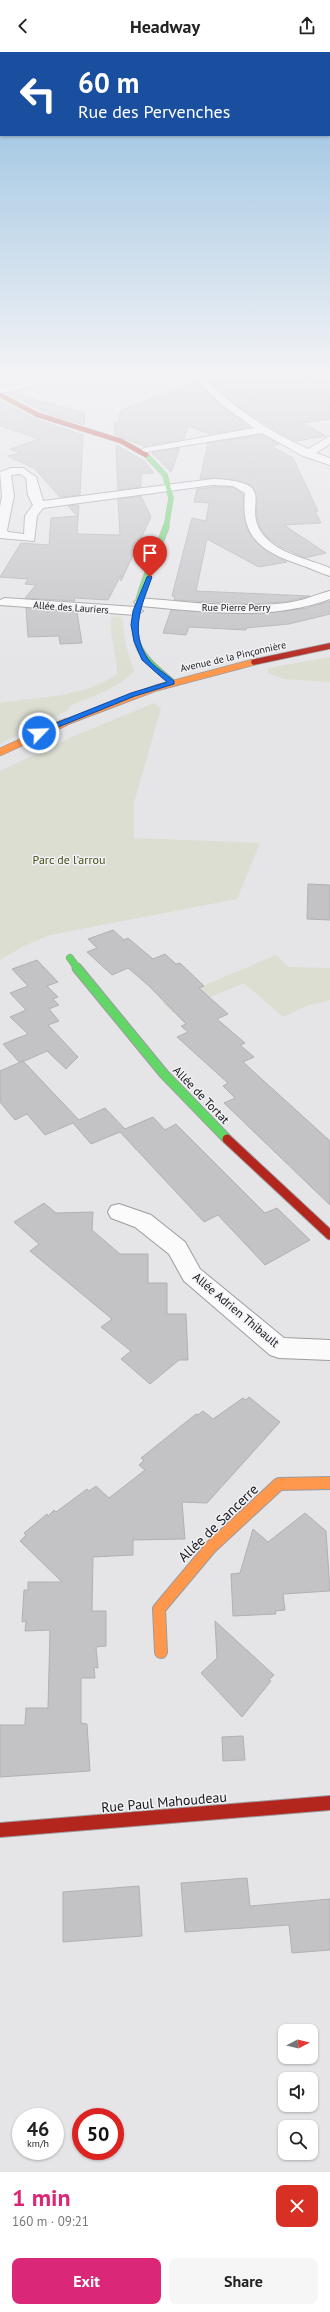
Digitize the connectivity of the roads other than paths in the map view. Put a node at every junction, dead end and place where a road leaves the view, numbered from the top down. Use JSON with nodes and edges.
{"nodes":[{"id":1,"x":5,"y":473,"type":"edge"},
{"id":2,"x":25,"y":473,"type":"edge"},
{"id":3,"x":163,"y":473,"type":"edge"},
{"id":4,"x":169,"y":488,"type":"junction"},
{"id":5,"x":38,"y":506,"type":"junction"},
{"id":6,"x":14,"y":508,"type":"junction"},
{"id":7,"x":330,"y":572,"type":"edge"},
{"id":8,"x":330,"y":595,"type":"edge"},
{"id":9,"x":5,"y":602,"type":"dead end"},
{"id":10,"x":138,"y":607,"type":"junction"},
{"id":11,"x":330,"y":647,"type":"edge"},
{"id":12,"x":172,"y":682,"type":"junction"},
{"id":13,"x":0,"y":752,"type":"edge"},
{"id":14,"x":70,"y":958,"type":"dead end"},
{"id":15,"x":119,"y":1212,"type":"dead end"},
{"id":16,"x":330,"y":1235,"type":"edge"},
{"id":17,"x":330,"y":1350,"type":"edge"},
{"id":18,"x":330,"y":1483,"type":"edge"},
{"id":19,"x":161,"y":1652,"type":"dead end"},
{"id":20,"x":330,"y":1803,"type":"edge"},
{"id":21,"x":0,"y":1830,"type":"edge"}],
"edges":[{"from":1,"to":6,"type":"street"},
{"from":2,"to":5,"type":"street"},
{"from":3,"to":4,"type":"street"},
{"from":4,"to":5,"type":"street"},
{"from":4,"to":7,"type":"street"},
{"from":4,"to":10,"type":"street"},
{"from":5,"to":6,"type":"street"},
{"from":5,"to":6,"type":"street"},
{"from":8,"to":10,"type":"street","name":"Rue Pierre Perry"},
{"from":9,"to":10,"type":"street","name":"Allée des Lauriers"},
{"from":10,"to":12,"type":"street"},
{"from":11,"to":12,"type":"street","name":"Avenue de la Pinçonnière"},
{"from":12,"to":13,"type":"street","name":"Avenue de la Pinçonnière"},
{"from":14,"to":16,"type":"street","name":"Allée de Tortat"},
{"from":15,"to":17,"type":"street","name":"Allée Adrien Thibault"},
{"from":18,"to":19,"type":"street","name":"Allée de Sancerre"},
{"from":20,"to":21,"type":"street","name":"Rue Paul Mahoudeau"}]}
